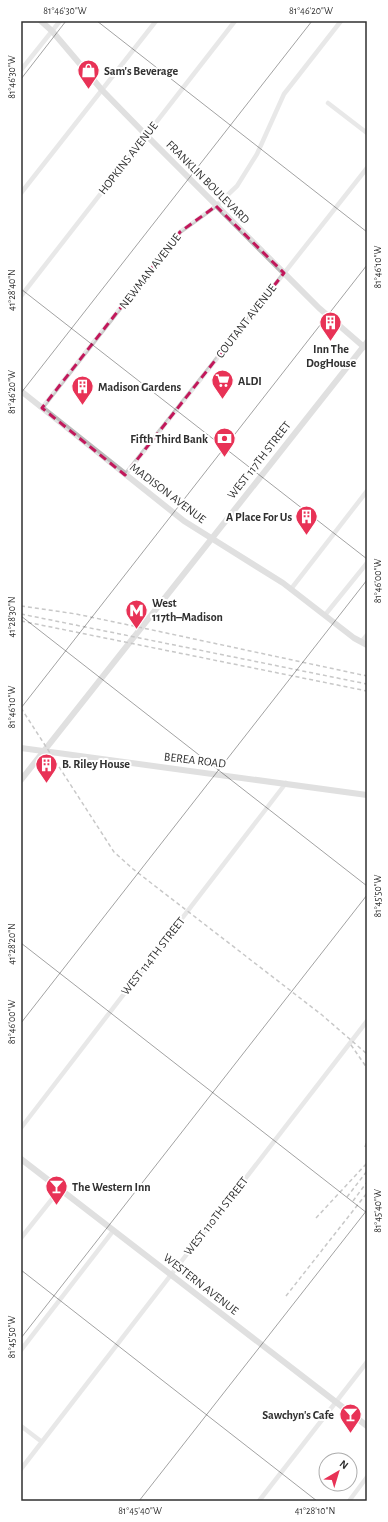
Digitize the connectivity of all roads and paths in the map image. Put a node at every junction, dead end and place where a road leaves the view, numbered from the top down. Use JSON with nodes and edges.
{"nodes":[{"id":1,"x":41,"y":21,"type":"edge"},
{"id":2,"x":60,"y":21,"type":"edge"},
{"id":3,"x":156,"y":21,"type":"edge"},
{"id":4,"x":235,"y":21,"type":"edge"},
{"id":5,"x":341,"y":21,"type":"edge"},
{"id":6,"x":52,"y":31,"type":"junction"},
{"id":7,"x":21,"y":70,"type":"edge"},
{"id":8,"x":102,"y":90,"type":"junction"},
{"id":9,"x":328,"y":103,"type":"dead end"},
{"id":10,"x":367,"y":133,"type":"edge"},
{"id":11,"x":146,"y":135,"type":"junction"},
{"id":12,"x":367,"y":168,"type":"edge"},
{"id":13,"x":21,"y":193,"type":"edge"},
{"id":14,"x":216,"y":206,"type":"junction"},
{"id":15,"x":284,"y":274,"type":"junction"},
{"id":16,"x":21,"y":296,"type":"edge"},
{"id":17,"x":366,"y":346,"type":"edge"},
{"id":18,"x":21,"y":391,"type":"edge"},
{"id":19,"x":42,"y":408,"type":"junction"},
{"id":20,"x":125,"y":475,"type":"junction"},
{"id":21,"x":367,"y":491,"type":"edge"},
{"id":22,"x":212,"y":538,"type":"junction"},
{"id":23,"x":367,"y":563,"type":"edge"},
{"id":24,"x":291,"y":589,"type":"junction"},
{"id":25,"x":326,"y":615,"type":"junction"},
{"id":26,"x":367,"y":635,"type":"edge"},
{"id":27,"x":364,"y":644,"type":"edge"},
{"id":28,"x":21,"y":748,"type":"edge"},
{"id":29,"x":44,"y":752,"type":"junction"},
{"id":30,"x":21,"y":780,"type":"edge"},
{"id":31,"x":286,"y":783,"type":"junction"},
{"id":32,"x":367,"y":795,"type":"edge"},
{"id":33,"x":367,"y":1021,"type":"edge"},
{"id":34,"x":21,"y":1128,"type":"edge"},
{"id":35,"x":21,"y":1159,"type":"edge"},
{"id":36,"x":60,"y":1189,"type":"junction"},
{"id":37,"x":113,"y":1231,"type":"junction"},
{"id":38,"x":21,"y":1238,"type":"edge"},
{"id":39,"x":171,"y":1274,"type":"junction"},
{"id":40,"x":21,"y":1350,"type":"edge"},
{"id":41,"x":367,"y":1362,"type":"edge"},
{"id":42,"x":336,"y":1402,"type":"junction"},
{"id":43,"x":21,"y":1426,"type":"edge"},
{"id":44,"x":367,"y":1426,"type":"edge"},
{"id":45,"x":42,"y":1442,"type":"junction"},
{"id":46,"x":21,"y":1469,"type":"edge"},
{"id":47,"x":367,"y":1478,"type":"edge"},
{"id":48,"x":260,"y":1501,"type":"edge"},
{"id":49,"x":349,"y":1501,"type":"edge"}],
"edges":[{"from":1,"to":6,"type":"main road","name":"FRANKLIN BOULEVARD"},
{"from":2,"to":6,"type":"street"},
{"from":3,"to":8,"type":"street"},
{"from":4,"to":11,"type":"street","name":"HOPKINS AVENUE"},
{"from":5,"to":14,"type":"street","name":"NEWMAN AVENUE"},
{"from":6,"to":7,"type":"street"},
{"from":6,"to":8,"type":"main road","name":"FRANKLIN BOULEVARD"},
{"from":8,"to":11,"type":"main road","name":"FRANKLIN BOULEVARD"},
{"from":8,"to":13,"type":"street"},
{"from":9,"to":10,"type":"street"},
{"from":11,"to":14,"type":"main road","name":"FRANKLIN BOULEVARD"},
{"from":11,"to":16,"type":"street","name":"HOPKINS AVENUE"},
{"from":12,"to":15,"type":"street","name":"COUTANT AVENUE"},
{"from":14,"to":15,"type":"main road","name":"FRANKLIN BOULEVARD"},
{"from":14,"to":19,"type":"street","name":"NEWMAN AVENUE"},
{"from":15,"to":17,"type":"main road","name":"FRANKLIN BOULEVARD"},
{"from":15,"to":20,"type":"street","name":"COUTANT AVENUE"},
{"from":17,"to":22,"type":"main road","name":"WEST 117TH STREET"},
{"from":18,"to":19,"type":"main road","name":"MADISON AVENUE"},
{"from":19,"to":20,"type":"main road","name":"MADISON AVENUE"},
{"from":20,"to":22,"type":"main road","name":"MADISON AVENUE"},
{"from":21,"to":24,"type":"street"},
{"from":22,"to":24,"type":"main road","name":"MADISON AVENUE"},
{"from":22,"to":29,"type":"main road","name":"WEST 117TH STREET"},
{"from":23,"to":25,"type":"street"},
{"from":24,"to":25,"type":"main road","name":"MADISON AVENUE"},
{"from":25,"to":27,"type":"main road","name":"MADISON AVENUE"},
{"from":26,"to":27,"type":"street"},
{"from":28,"to":29,"type":"main road","name":"BEREA ROAD"},
{"from":29,"to":30,"type":"main road","name":"WEST 117TH STREET"},
{"from":29,"to":31,"type":"main road","name":"BEREA ROAD"},
{"from":31,"to":32,"type":"main road","name":"BEREA ROAD"},
{"from":31,"to":34,"type":"street","name":"WEST 114TH STREET"},
{"from":33,"to":39,"type":"street","name":"WEST 110TH STREET"},
{"from":35,"to":36,"type":"main road","name":"WESTERN AVENUE"},
{"from":36,"to":37,"type":"main road","name":"WESTERN AVENUE"},
{"from":36,"to":38,"type":"street"},
{"from":37,"to":39,"type":"main road","name":"WESTERN AVENUE"},
{"from":37,"to":40,"type":"street"},
{"from":39,"to":42,"type":"main road","name":"WESTERN AVENUE"},
{"from":39,"to":45,"type":"street","name":"WEST 110TH STREET"},
{"from":41,"to":42,"type":"street"},
{"from":42,"to":44,"type":"main road","name":"WESTERN AVENUE"},
{"from":42,"to":48,"type":"street"},
{"from":43,"to":45,"type":"street"},
{"from":45,"to":46,"type":"street","name":"WEST 110TH STREET"},
{"from":47,"to":49,"type":"street"}]}
